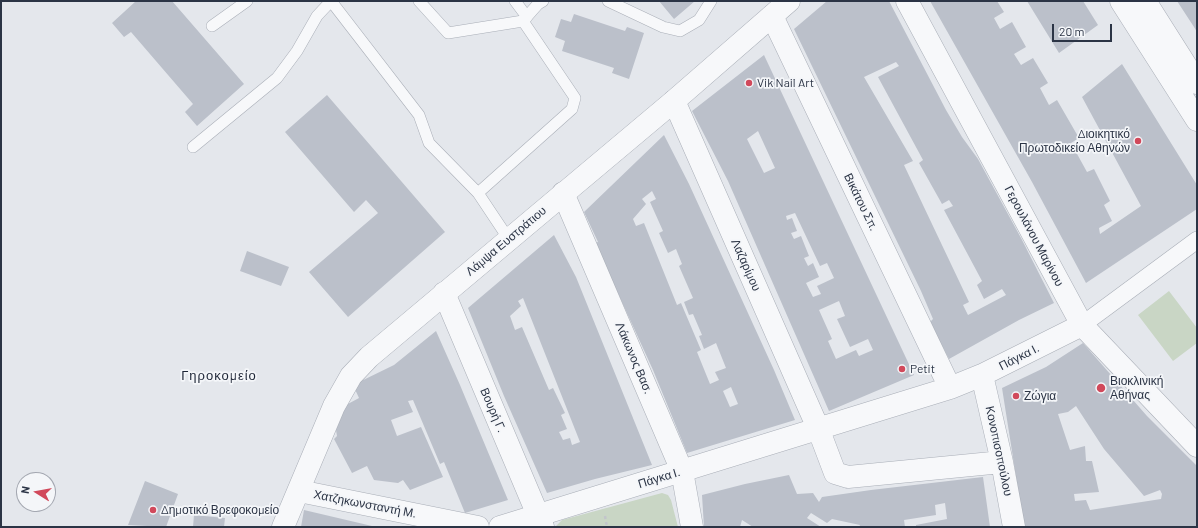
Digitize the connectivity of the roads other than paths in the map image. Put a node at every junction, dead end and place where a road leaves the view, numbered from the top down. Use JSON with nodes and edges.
{"nodes":[{"id":1,"x":247,"y":1,"type":"edge"},
{"id":2,"x":331,"y":1,"type":"edge"},
{"id":3,"x":419,"y":1,"type":"edge"},
{"id":4,"x":515,"y":1,"type":"edge"},
{"id":5,"x":543,"y":1,"type":"edge"},
{"id":6,"x":608,"y":1,"type":"edge"},
{"id":7,"x":711,"y":1,"type":"edge"},
{"id":8,"x":789,"y":1,"type":"edge"},
{"id":9,"x":907,"y":1,"type":"edge"},
{"id":10,"x":1121,"y":1,"type":"edge"},
{"id":11,"x":1145,"y":1,"type":"edge"},
{"id":12,"x":772,"y":16,"type":"junction"},
{"id":13,"x":525,"y":19,"type":"junction"},
{"id":14,"x":212,"y":26,"type":"dead end"},
{"id":15,"x":1197,"y":83,"type":"edge"},
{"id":16,"x":674,"y":101,"type":"junction"},
{"id":17,"x":1197,"y":120,"type":"edge"},
{"id":18,"x":193,"y":147,"type":"dead end"},
{"id":19,"x":478,"y":193,"type":"junction"},
{"id":20,"x":563,"y":193,"type":"junction"},
{"id":21,"x":508,"y":238,"type":"junction"},
{"id":22,"x":1197,"y":240,"type":"edge"},
{"id":23,"x":444,"y":293,"type":"junction"},
{"id":24,"x":1082,"y":324,"type":"junction"},
{"id":25,"x":982,"y":375,"type":"junction"},
{"id":26,"x":950,"y":388,"type":"junction"},
{"id":27,"x":818,"y":428,"type":"junction"},
{"id":28,"x":1197,"y":446,"type":"edge"},
{"id":29,"x":1002,"y":462,"type":"junction"},
{"id":30,"x":682,"y":471,"type":"junction"},
{"id":31,"x":299,"y":491,"type":"junction"},
{"id":32,"x":540,"y":521,"type":"edge"},
{"id":33,"x":283,"y":527,"type":"edge"},
{"id":34,"x":478,"y":527,"type":"edge"},
{"id":35,"x":500,"y":527,"type":"edge"},
{"id":36,"x":692,"y":527,"type":"edge"},
{"id":37,"x":1014,"y":527,"type":"edge"}],
"edges":[{"from":1,"to":14,"type":"lane"},
{"from":2,"to":18,"type":"lane"},
{"from":2,"to":19,"type":"lane"},
{"from":3,"to":13,"type":"lane"},
{"from":4,"to":13,"type":"lane"},
{"from":5,"to":13,"type":"lane"},
{"from":6,"to":7,"type":"lane"},
{"from":8,"to":12,"type":"street","name":"Λάμψα Ευστράτιου"},
{"from":9,"to":24,"type":"street","name":"Γερουλάνου Μαρίνου"},
{"from":10,"to":17,"type":"street"},
{"from":11,"to":15,"type":"street"},
{"from":12,"to":16,"type":"street","name":"Λάμψα Ευστράτιου"},
{"from":12,"to":26,"type":"street","name":"Βικάτου Σπ."},
{"from":13,"to":19,"type":"lane"},
{"from":16,"to":20,"type":"street","name":"Λάμψα Ευστράτιου"},
{"from":16,"to":27,"type":"street","name":"Λαζαρίμου"},
{"from":19,"to":21,"type":"lane"},
{"from":20,"to":21,"type":"street","name":"Λάμψα Ευστράτιου"},
{"from":20,"to":30,"type":"street","name":"Λάκωνος Βασ."},
{"from":21,"to":23,"type":"street","name":"Λάμψα Ευστράτιου"},
{"from":22,"to":24,"type":"street","name":"Πάγκα Ι."},
{"from":23,"to":31,"type":"street","name":"Λάμψα Ευστράτιου"},
{"from":23,"to":32,"type":"street","name":"Βουρή Γ."},
{"from":24,"to":25,"type":"street","name":"Πάγκα Ι."},
{"from":24,"to":28,"type":"street","name":"Γερουλάνου Μαρίνου"},
{"from":25,"to":26,"type":"street","name":"Πάγκα Ι."},
{"from":25,"to":29,"type":"street","name":"Κονοπισοπούλου"},
{"from":26,"to":27,"type":"street","name":"Πάγκα Ι."},
{"from":27,"to":29,"type":"street"},
{"from":27,"to":30,"type":"street","name":"Πάγκα Ι."},
{"from":29,"to":37,"type":"street","name":"Κονοπισοπούλου"},
{"from":30,"to":32,"type":"street","name":"Πάγκα Ι."},
{"from":30,"to":36,"type":"street","name":"Λάκωνος Βασ."},
{"from":31,"to":33,"type":"street","name":"Λάμψα Ευστράτιου"},
{"from":31,"to":34,"type":"street","name":"Χατζηκωνσταντή Μ."},
{"from":32,"to":35,"type":"street","name":"Πάγκα Ι."}]}
